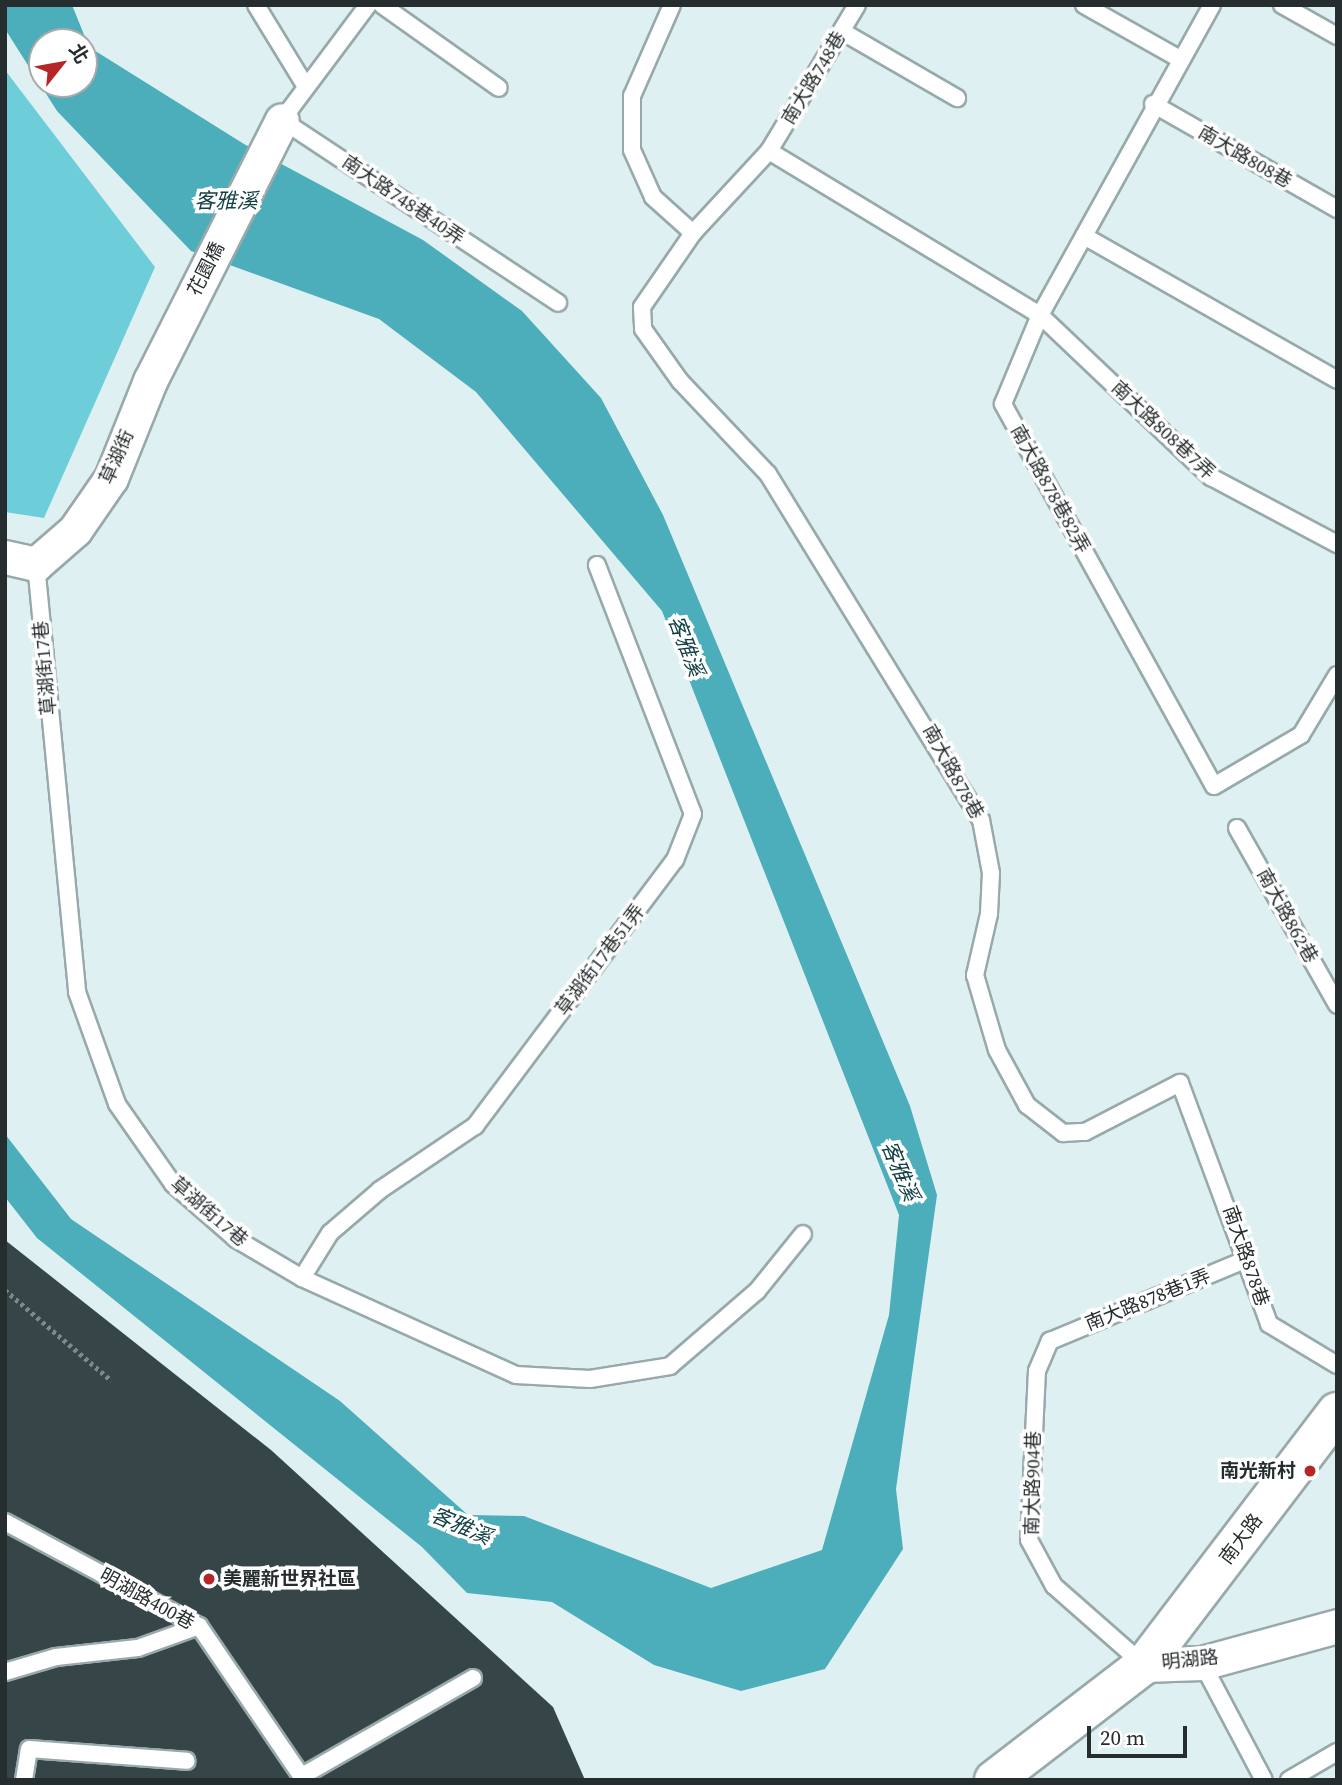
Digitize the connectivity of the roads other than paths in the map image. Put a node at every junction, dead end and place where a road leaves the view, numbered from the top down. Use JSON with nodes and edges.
{"nodes":[{"id":1,"x":256,"y":5,"type":"edge"},
{"id":2,"x":368,"y":5,"type":"edge"},
{"id":3,"x":382,"y":5,"type":"edge"},
{"id":4,"x":673,"y":5,"type":"edge"},
{"id":5,"x":857,"y":5,"type":"edge"},
{"id":6,"x":1084,"y":5,"type":"edge"},
{"id":7,"x":1212,"y":5,"type":"edge"},
{"id":8,"x":1282,"y":5,"type":"edge"},
{"id":9,"x":843,"y":32,"type":"junction"},
{"id":10,"x":1337,"y":36,"type":"edge"},
{"id":11,"x":1180,"y":59,"type":"junction"},
{"id":12,"x":306,"y":87,"type":"junction"},
{"id":13,"x":499,"y":88,"type":"dead end"},
{"id":14,"x":957,"y":99,"type":"dead end"},
{"id":15,"x":1153,"y":104,"type":"junction"},
{"id":16,"x":282,"y":120,"type":"junction"},
{"id":17,"x":769,"y":151,"type":"junction"},
{"id":18,"x":1337,"y":209,"type":"edge"},
{"id":19,"x":693,"y":233,"type":"junction"},
{"id":20,"x":1084,"y":236,"type":"junction"},
{"id":21,"x":558,"y":303,"type":"dead end"},
{"id":22,"x":187,"y":306,"type":"joint"},
{"id":23,"x":1040,"y":315,"type":"junction"},
{"id":24,"x":1337,"y":380,"type":"edge"},
{"id":25,"x":1337,"y":544,"type":"edge"},
{"id":26,"x":21,"y":560,"type":"edge"},
{"id":27,"x":597,"y":565,"type":"dead end"},
{"id":28,"x":1335,"y":683,"type":"edge"},
{"id":29,"x":1237,"y":828,"type":"dead end"},
{"id":30,"x":1337,"y":1005,"type":"edge"},
{"id":31,"x":803,"y":1234,"type":"dead end"},
{"id":32,"x":1247,"y":1259,"type":"junction"},
{"id":33,"x":302,"y":1278,"type":"junction"},
{"id":34,"x":1049,"y":1341,"type":"joint"},
{"id":35,"x":1337,"y":1365,"type":"edge"},
{"id":36,"x":1337,"y":1412,"type":"edge"},
{"id":37,"x":5,"y":1522,"type":"edge"},
{"id":38,"x":199,"y":1626,"type":"junction"},
{"id":39,"x":1337,"y":1626,"type":"edge"},
{"id":40,"x":1202,"y":1663,"type":"junction"},
{"id":41,"x":1144,"y":1665,"type":"junction"},
{"id":42,"x":5,"y":1672,"type":"edge"},
{"id":43,"x":473,"y":1678,"type":"dead end"},
{"id":44,"x":1337,"y":1752,"type":"edge"},
{"id":45,"x":187,"y":1761,"type":"dead end"},
{"id":46,"x":303,"y":1778,"type":"edge"},
{"id":47,"x":24,"y":1780,"type":"edge"},
{"id":48,"x":994,"y":1780,"type":"edge"},
{"id":49,"x":1264,"y":1780,"type":"edge"},
{"id":50,"x":1289,"y":1780,"type":"edge"}],
"edges":[{"from":1,"to":12,"type":"lane"},
{"from":2,"to":12,"type":"lane"},
{"from":3,"to":13,"type":"lane"},
{"from":4,"to":19,"type":"lane"},
{"from":5,"to":9,"type":"lane","name":"南大路748巷"},
{"from":6,"to":11,"type":"lane"},
{"from":7,"to":11,"type":"lane"},
{"from":8,"to":10,"type":"lane"},
{"from":9,"to":14,"type":"lane"},
{"from":9,"to":17,"type":"lane","name":"南大路748巷"},
{"from":11,"to":15,"type":"lane"},
{"from":12,"to":16,"type":"lane"},
{"from":15,"to":18,"type":"lane","name":"南大路808巷"},
{"from":15,"to":20,"type":"lane"},
{"from":16,"to":21,"type":"lane","name":"南大路748巷40弄"},
{"from":16,"to":22,"type":"street","name":"花園橋"},
{"from":17,"to":19,"type":"lane","name":"南大路878巷"},
{"from":17,"to":23,"type":"lane"},
{"from":19,"to":32,"type":"lane","name":"南大路878巷"},
{"from":20,"to":23,"type":"lane"},
{"from":20,"to":24,"type":"lane"},
{"from":22,"to":26,"type":"street","name":"草湖街"},
{"from":23,"to":25,"type":"lane","name":"南大路808巷7弄"},
{"from":23,"to":28,"type":"lane","name":"南大路878巷82弄"},
{"from":26,"to":33,"type":"lane","name":"草湖街17巷"},
{"from":27,"to":33,"type":"lane","name":"草湖街17巷51弄"},
{"from":29,"to":30,"type":"lane","name":"南大路862巷"},
{"from":31,"to":33,"type":"lane","name":"草湖街17巷"},
{"from":32,"to":34,"type":"lane","name":"南大路878巷1弄"},
{"from":32,"to":35,"type":"lane","name":"南大路878巷"},
{"from":34,"to":41,"type":"lane","name":"南大路904巷"},
{"from":36,"to":41,"type":"main road","name":"南大路"},
{"from":37,"to":38,"type":"lane","name":"明湖路400巷"},
{"from":38,"to":42,"type":"lane"},
{"from":38,"to":46,"type":"lane","name":"明湖路400巷"},
{"from":39,"to":40,"type":"street","name":"明湖路"},
{"from":40,"to":41,"type":"street","name":"明湖路"},
{"from":40,"to":49,"type":"lane"},
{"from":41,"to":48,"type":"main road","name":"明湖路"},
{"from":43,"to":46,"type":"lane"},
{"from":44,"to":50,"type":"lane"},
{"from":45,"to":47,"type":"lane"}]}
